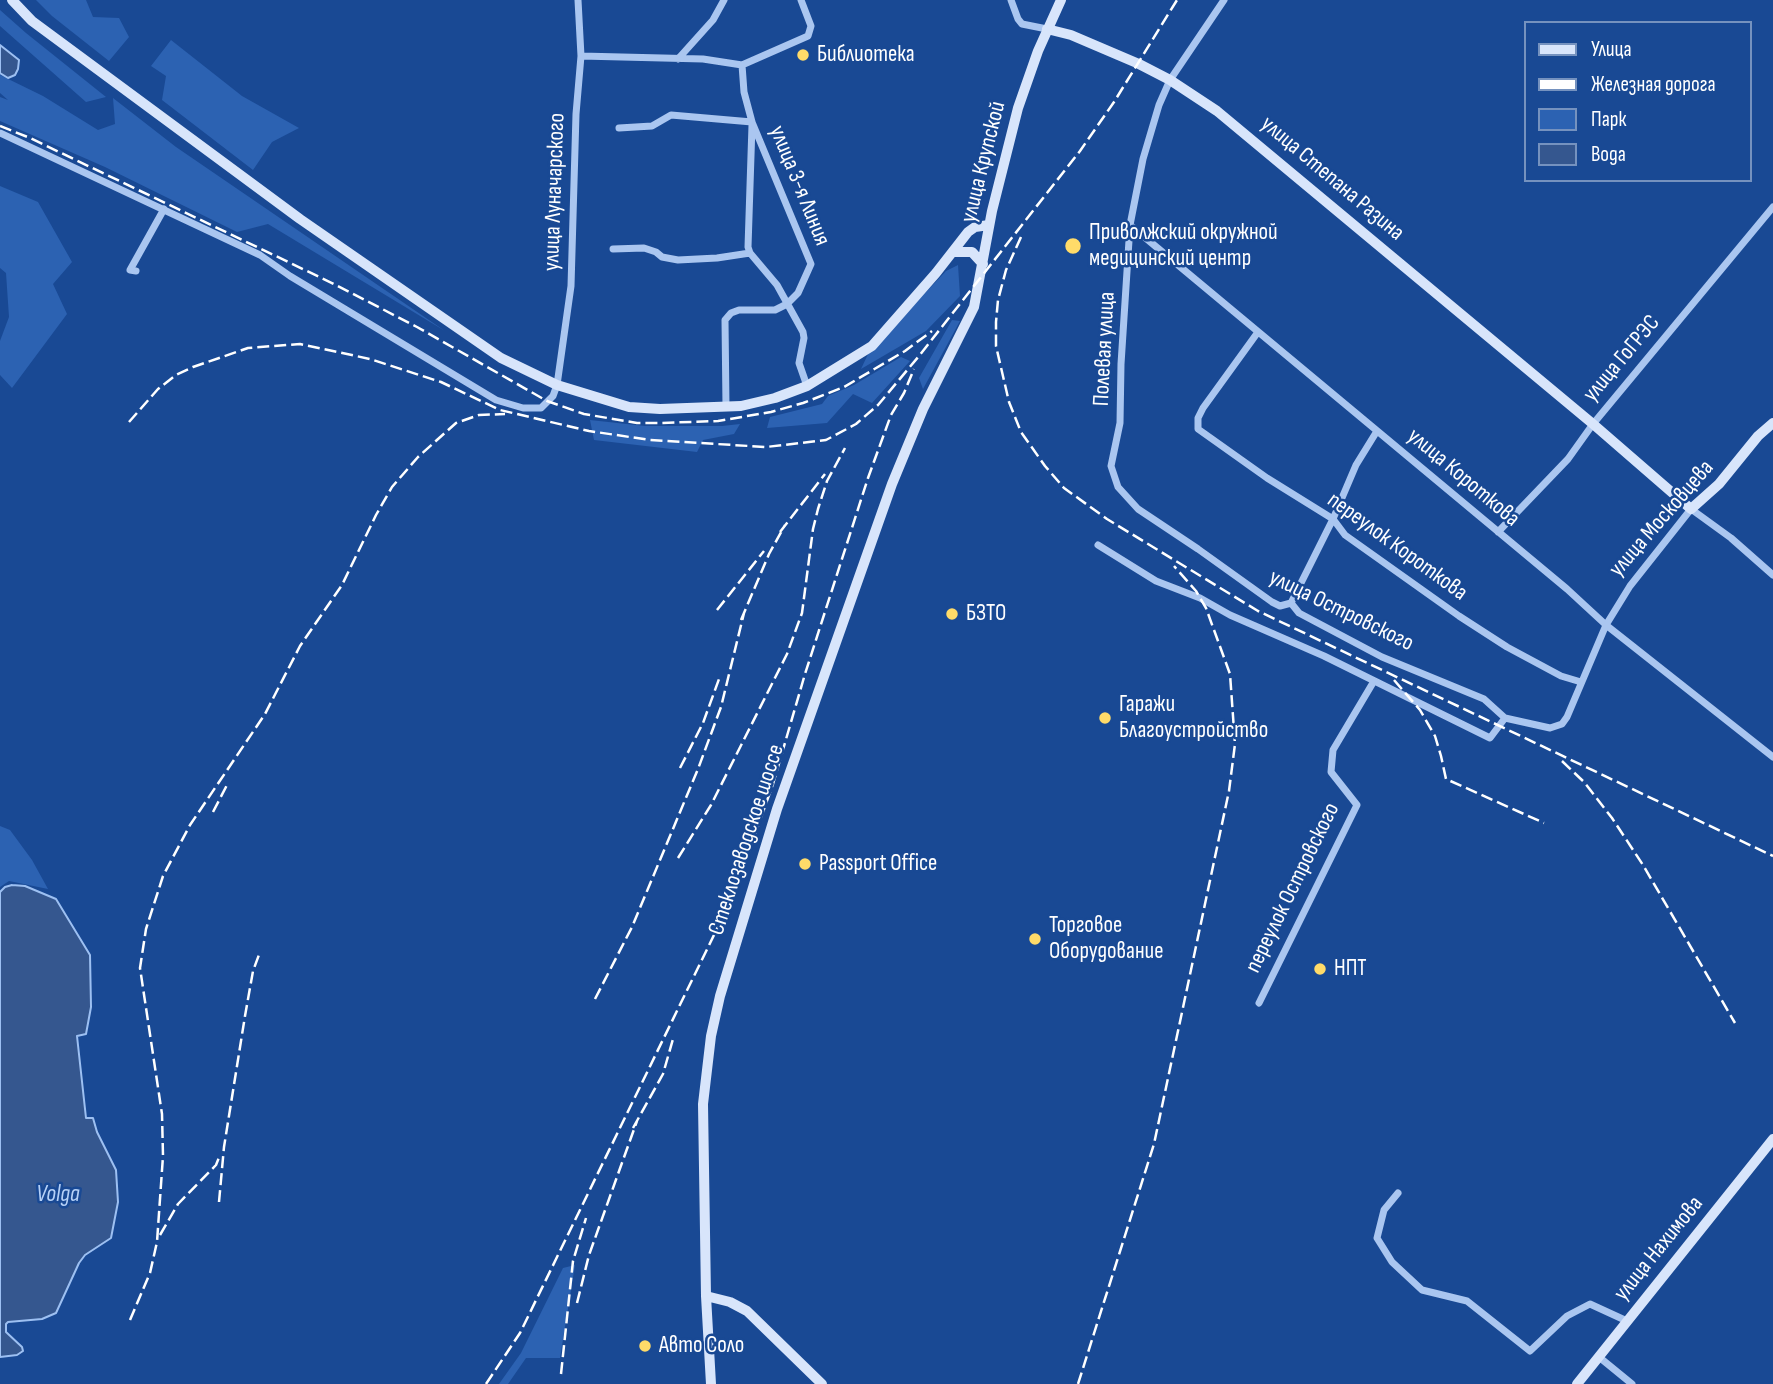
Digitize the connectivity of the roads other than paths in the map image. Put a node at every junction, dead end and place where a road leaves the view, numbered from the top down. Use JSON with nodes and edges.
{"nodes":[{"id":1,"x":12,"y":0,"type":"edge"},
{"id":2,"x":578,"y":0,"type":"edge"},
{"id":3,"x":724,"y":0,"type":"edge"},
{"id":4,"x":801,"y":0,"type":"edge"},
{"id":5,"x":1011,"y":0,"type":"edge"},
{"id":6,"x":1061,"y":0,"type":"edge"},
{"id":7,"x":1224,"y":0,"type":"edge"},
{"id":8,"x":1047,"y":29,"type":"junction"},
{"id":9,"x":581,"y":56,"type":"junction"},
{"id":10,"x":678,"y":59,"type":"junction"},
{"id":11,"x":742,"y":65,"type":"junction"},
{"id":12,"x":1170,"y":80,"type":"junction"},
{"id":13,"x":752,"y":122,"type":"junction"},
{"id":14,"x":619,"y":128,"type":"dead end"},
{"id":15,"x":0,"y":133,"type":"edge"},
{"id":16,"x":1773,"y":206,"type":"edge"},
{"id":17,"x":164,"y":209,"type":"junction"},
{"id":18,"x":1764,"y":217,"type":"junction"},
{"id":19,"x":1773,"y":222,"type":"edge"},
{"id":20,"x":989,"y":225,"type":"junction"},
{"id":21,"x":1130,"y":225,"type":"junction"},
{"id":22,"x":613,"y":249,"type":"dead end"},
{"id":23,"x":953,"y":252,"type":"junction"},
{"id":24,"x":750,"y":253,"type":"junction"},
{"id":25,"x":984,"y":264,"type":"junction"},
{"id":26,"x":136,"y":271,"type":"dead end"},
{"id":27,"x":787,"y":304,"type":"junction"},
{"id":28,"x":1258,"y":332,"type":"junction"},
{"id":29,"x":961,"y":337,"type":"joint"},
{"id":30,"x":558,"y":385,"type":"junction"},
{"id":31,"x":807,"y":386,"type":"junction"},
{"id":32,"x":726,"y":407,"type":"junction"},
{"id":33,"x":1771,"y":423,"type":"edge"},
{"id":34,"x":1593,"y":424,"type":"junction"},
{"id":35,"x":1377,"y":431,"type":"junction"},
{"id":36,"x":1125,"y":496,"type":"joint"},
{"id":37,"x":1691,"y":509,"type":"junction"},
{"id":38,"x":1332,"y":519,"type":"junction"},
{"id":39,"x":1498,"y":532,"type":"junction"},
{"id":40,"x":1098,"y":545,"type":"dead end"},
{"id":41,"x":1773,"y":575,"type":"edge"},
{"id":42,"x":1291,"y":603,"type":"junction"},
{"id":43,"x":1606,"y":625,"type":"junction"},
{"id":44,"x":1374,"y":681,"type":"junction"},
{"id":45,"x":1581,"y":682,"type":"junction"},
{"id":46,"x":1505,"y":718,"type":"junction"},
{"id":47,"x":1556,"y":727,"type":"joint"},
{"id":48,"x":1773,"y":757,"type":"edge"},
{"id":49,"x":1259,"y":1003,"type":"dead end"},
{"id":50,"x":1773,"y":1139,"type":"edge"},
{"id":51,"x":1398,"y":1193,"type":"dead end"},
{"id":52,"x":706,"y":1296,"type":"junction"},
{"id":53,"x":1627,"y":1321,"type":"junction"},
{"id":54,"x":1599,"y":1357,"type":"junction"},
{"id":55,"x":711,"y":1384,"type":"edge"},
{"id":56,"x":822,"y":1384,"type":"edge"},
{"id":57,"x":1577,"y":1384,"type":"edge"},
{"id":58,"x":1632,"y":1384,"type":"edge"}],
"edges":[{"from":1,"to":30,"type":"main road"},
{"from":2,"to":9,"type":"street","name":"улица Луначарского"},
{"from":3,"to":10,"type":"street"},
{"from":4,"to":11,"type":"street"},
{"from":5,"to":8,"type":"street"},
{"from":6,"to":8,"type":"main road","name":"улица Крупской"},
{"from":7,"to":12,"type":"street","name":"Полевая улица"},
{"from":8,"to":12,"type":"main road","name":"улица Степана Разина"},
{"from":8,"to":20,"type":"main road","name":"улица Крупской"},
{"from":9,"to":10,"type":"street"},
{"from":9,"to":30,"type":"street","name":"улица Луначарского"},
{"from":10,"to":11,"type":"street"},
{"from":11,"to":13,"type":"street","name":"улица 3-я Линия"},
{"from":12,"to":21,"type":"street","name":"Полевая улица"},
{"from":12,"to":34,"type":"main road","name":"улица Степана Разина"},
{"from":13,"to":14,"type":"street"},
{"from":13,"to":24,"type":"street","name":"улица 3-я Линия"},
{"from":13,"to":27,"type":"street","name":"улица 3-я Линия"},
{"from":15,"to":17,"type":"street"},
{"from":16,"to":18,"type":"street","name":"улица ГоГРЭС"},
{"from":17,"to":26,"type":"street"},
{"from":17,"to":30,"type":"street"},
{"from":18,"to":19,"type":"street"},
{"from":18,"to":34,"type":"street","name":"улица ГоГРЭС"},
{"from":20,"to":23,"type":"main road"},
{"from":20,"to":25,"type":"main road","name":"улица Крупской"},
{"from":21,"to":28,"type":"street","name":"улица Короткова"},
{"from":21,"to":36,"type":"street","name":"Полевая улица"},
{"from":22,"to":24,"type":"street"},
{"from":23,"to":25,"type":"main road"},
{"from":23,"to":31,"type":"main road"},
{"from":24,"to":27,"type":"street"},
{"from":25,"to":29,"type":"main road","name":"улица Крупской"},
{"from":27,"to":31,"type":"street"},
{"from":27,"to":32,"type":"street"},
{"from":28,"to":35,"type":"street","name":"улица Короткова"},
{"from":28,"to":38,"type":"street","name":"переулок Короткова"},
{"from":29,"to":52,"type":"main road","name":"Стеклозаводское шоссе"},
{"from":30,"to":32,"type":"main road"},
{"from":31,"to":32,"type":"main road"},
{"from":33,"to":37,"type":"main road","name":"улица Московцева"},
{"from":34,"to":37,"type":"main road"},
{"from":34,"to":39,"type":"street","name":"улица ГоГРЭС"},
{"from":35,"to":38,"type":"street"},
{"from":35,"to":39,"type":"street","name":"улица Короткова"},
{"from":36,"to":42,"type":"street","name":"улица Островского"},
{"from":37,"to":41,"type":"street"},
{"from":37,"to":43,"type":"street","name":"улица Московцева"},
{"from":38,"to":42,"type":"street"},
{"from":38,"to":45,"type":"street","name":"переулок Короткова"},
{"from":39,"to":43,"type":"street","name":"улица Короткова"},
{"from":40,"to":44,"type":"street"},
{"from":42,"to":46,"type":"street","name":"улица Островского"},
{"from":43,"to":45,"type":"street","name":"улица Московцева"},
{"from":43,"to":48,"type":"street","name":"улица Короткова"},
{"from":44,"to":46,"type":"street"},
{"from":44,"to":49,"type":"street","name":"переулок Островского"},
{"from":45,"to":47,"type":"street","name":"улица Московцева"},
{"from":46,"to":47,"type":"street","name":"улица Островского"},
{"from":50,"to":53,"type":"main road","name":"улица Нахимова"},
{"from":51,"to":53,"type":"street"},
{"from":52,"to":55,"type":"main road","name":"Стеклозаводское шоссе"},
{"from":52,"to":56,"type":"main road"},
{"from":53,"to":54,"type":"main road","name":"улица Нахимова"},
{"from":54,"to":57,"type":"main road","name":"улица Нахимова"},
{"from":54,"to":58,"type":"street"}]}
